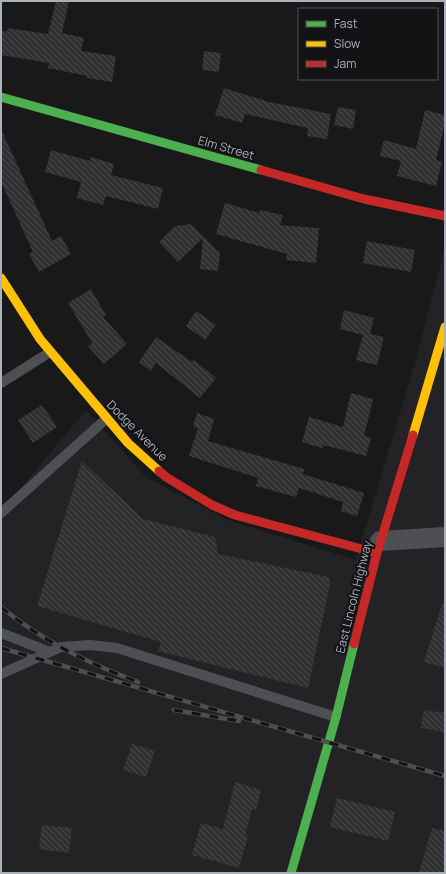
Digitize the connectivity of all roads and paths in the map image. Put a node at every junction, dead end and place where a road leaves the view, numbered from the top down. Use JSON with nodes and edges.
{"nodes":[{"id":1,"x":1,"y":97,"type":"edge"},
{"id":2,"x":445,"y":216,"type":"edge"},
{"id":3,"x":1,"y":278,"type":"edge"},
{"id":4,"x":445,"y":327,"type":"edge"},
{"id":5,"x":50,"y":352,"type":"junction"},
{"id":6,"x":1,"y":383,"type":"edge"},
{"id":7,"x":106,"y":419,"type":"junction"},
{"id":8,"x":1,"y":513,"type":"edge"},
{"id":9,"x":445,"y":537,"type":"edge"},
{"id":10,"x":379,"y":547,"type":"junction"},
{"id":11,"x":1,"y":633,"type":"edge"},
{"id":12,"x":50,"y":652,"type":"junction"},
{"id":13,"x":1,"y":674,"type":"edge"},
{"id":14,"x":336,"y":717,"type":"junction"},
{"id":15,"x":291,"y":873,"type":"edge"}],
"edges":[{"from":1,"to":2,"type":"street","name":"Elm Street"},
{"from":3,"to":5,"type":"street","name":"Dodge Avenue"},
{"from":4,"to":10,"type":"street","name":"East Lincoln Highway"},
{"from":5,"to":6,"type":"lane"},
{"from":5,"to":7,"type":"street","name":"Dodge Avenue"},
{"from":7,"to":8,"type":"lane"},
{"from":7,"to":10,"type":"street","name":"Dodge Avenue"},
{"from":9,"to":10,"type":"street"},
{"from":10,"to":14,"type":"street","name":"East Lincoln Highway"},
{"from":11,"to":12,"type":"lane"},
{"from":12,"to":13,"type":"lane"},
{"from":12,"to":14,"type":"lane"},
{"from":14,"to":15,"type":"street","name":"East Lincoln Highway"}]}
